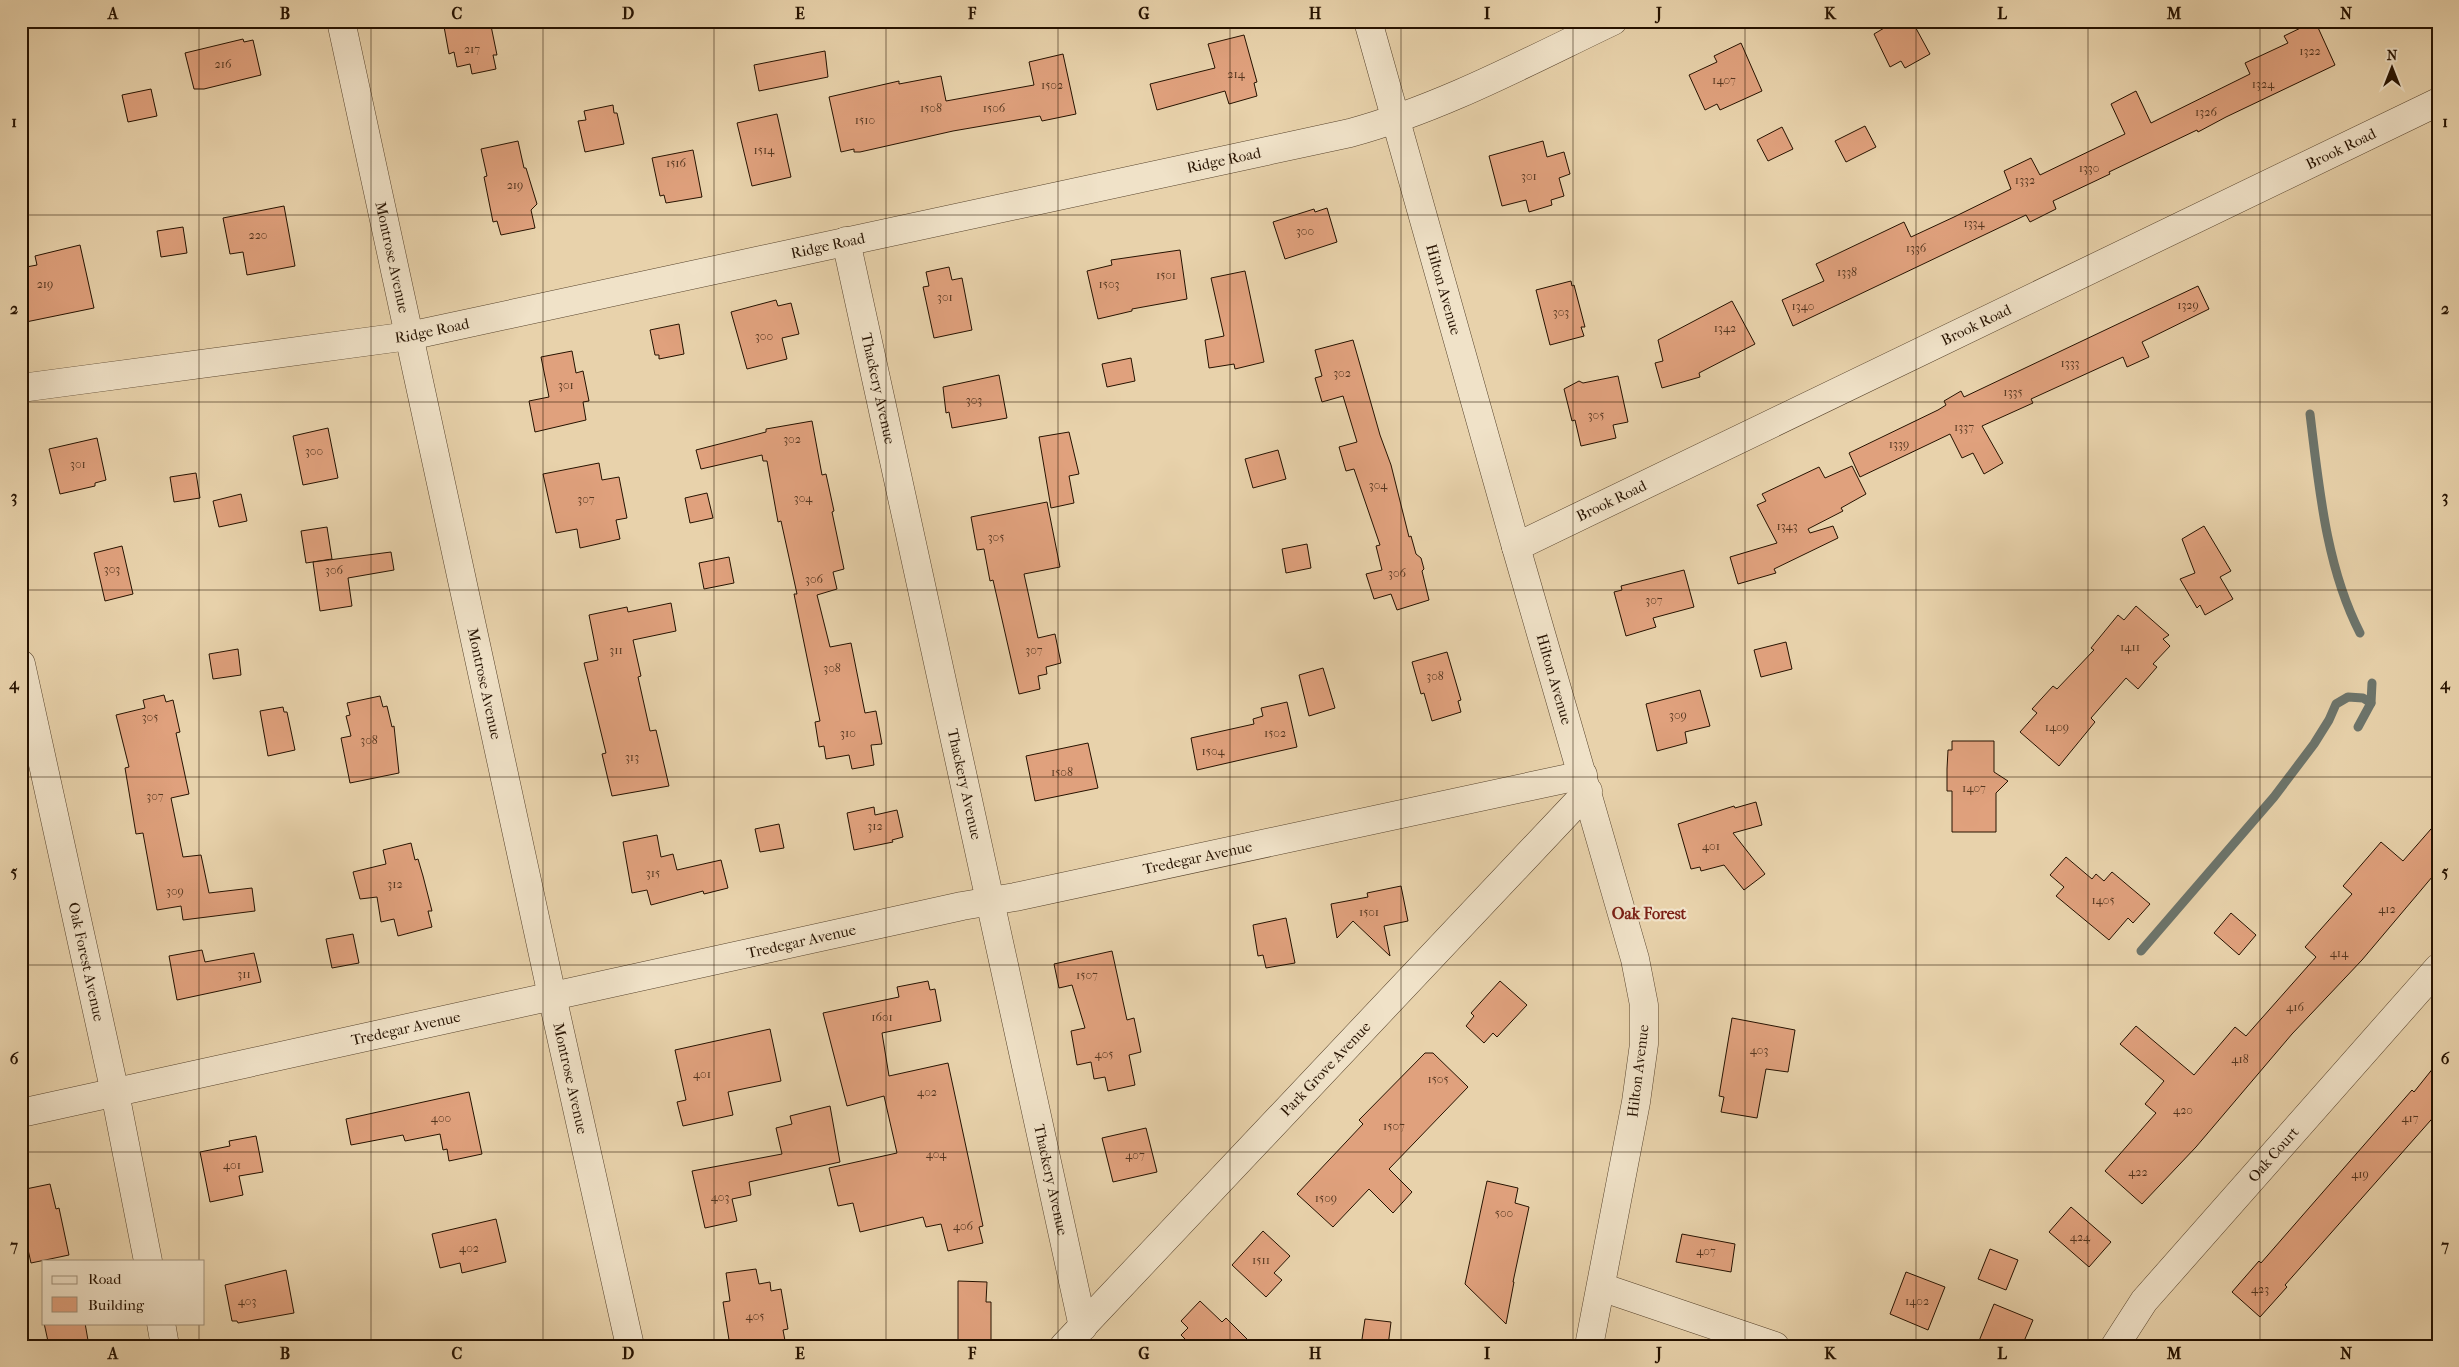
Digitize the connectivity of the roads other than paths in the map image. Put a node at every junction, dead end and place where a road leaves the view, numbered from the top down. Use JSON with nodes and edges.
{"nodes":[{"id":1,"x":341,"y":21,"type":"edge"},
{"id":2,"x":1368,"y":21,"type":"edge"},
{"id":3,"x":1613,"y":21,"type":"edge"},
{"id":4,"x":2438,"y":102,"type":"edge"},
{"id":5,"x":1396,"y":120,"type":"junction"},
{"id":6,"x":846,"y":241,"type":"junction"},
{"id":7,"x":409,"y":336,"type":"junction"},
{"id":8,"x":21,"y":388,"type":"edge"},
{"id":9,"x":1516,"y":547,"type":"junction"},
{"id":10,"x":21,"y":664,"type":"edge"},
{"id":11,"x":1585,"y":783,"type":"junction"},
{"id":12,"x":990,"y":902,"type":"junction"},
{"id":13,"x":2438,"y":968,"type":"edge"},
{"id":14,"x":552,"y":996,"type":"junction"},
{"id":15,"x":115,"y":1093,"type":"junction"},
{"id":16,"x":21,"y":1113,"type":"edge"},
{"id":17,"x":148,"y":1260,"type":"edge"},
{"id":18,"x":1601,"y":1287,"type":"junction"},
{"id":19,"x":161,"y":1324,"type":"edge"},
{"id":20,"x":1073,"y":1336,"type":"edge"},
{"id":21,"x":165,"y":1346,"type":"edge"},
{"id":22,"x":630,"y":1346,"type":"edge"},
{"id":23,"x":1589,"y":1346,"type":"edge"},
{"id":24,"x":1775,"y":1346,"type":"edge"},
{"id":25,"x":2115,"y":1346,"type":"edge"}],
"edges":[{"from":1,"to":7,"type":"street","name":"Montrose Avenue"},
{"from":2,"to":5,"type":"street","name":"Hilton Avenue"},
{"from":3,"to":5,"type":"street","name":"Ridge Road"},
{"from":4,"to":9,"type":"street","name":"Brook Road"},
{"from":5,"to":6,"type":"street","name":"Ridge Road"},
{"from":5,"to":9,"type":"street","name":"Hilton Avenue"},
{"from":6,"to":7,"type":"street","name":"Ridge Road"},
{"from":6,"to":12,"type":"street","name":"Thackery Avenue"},
{"from":7,"to":8,"type":"street","name":"Ridge Road"},
{"from":7,"to":14,"type":"street","name":"Montrose Avenue"},
{"from":9,"to":11,"type":"street","name":"Hilton Avenue"},
{"from":10,"to":15,"type":"street","name":"Oak Forest Avenue"},
{"from":11,"to":12,"type":"street","name":"Tredegar Avenue"},
{"from":11,"to":18,"type":"street","name":"Hilton Avenue"},
{"from":11,"to":20,"type":"street","name":"Park Grove Avenue"},
{"from":12,"to":14,"type":"street","name":"Tredegar Avenue"},
{"from":12,"to":20,"type":"street","name":"Thackery Avenue"},
{"from":13,"to":25,"type":"street","name":"Oak Court"},
{"from":14,"to":15,"type":"street","name":"Tredegar Avenue"},
{"from":14,"to":22,"type":"street","name":"Montrose Avenue"},
{"from":15,"to":16,"type":"street","name":"Tredegar Avenue"},
{"from":15,"to":17,"type":"street","name":"Oak Forest Avenue"},
{"from":18,"to":23,"type":"street","name":"Hilton Avenue"},
{"from":18,"to":24,"type":"street"},
{"from":19,"to":21,"type":"street"}]}
